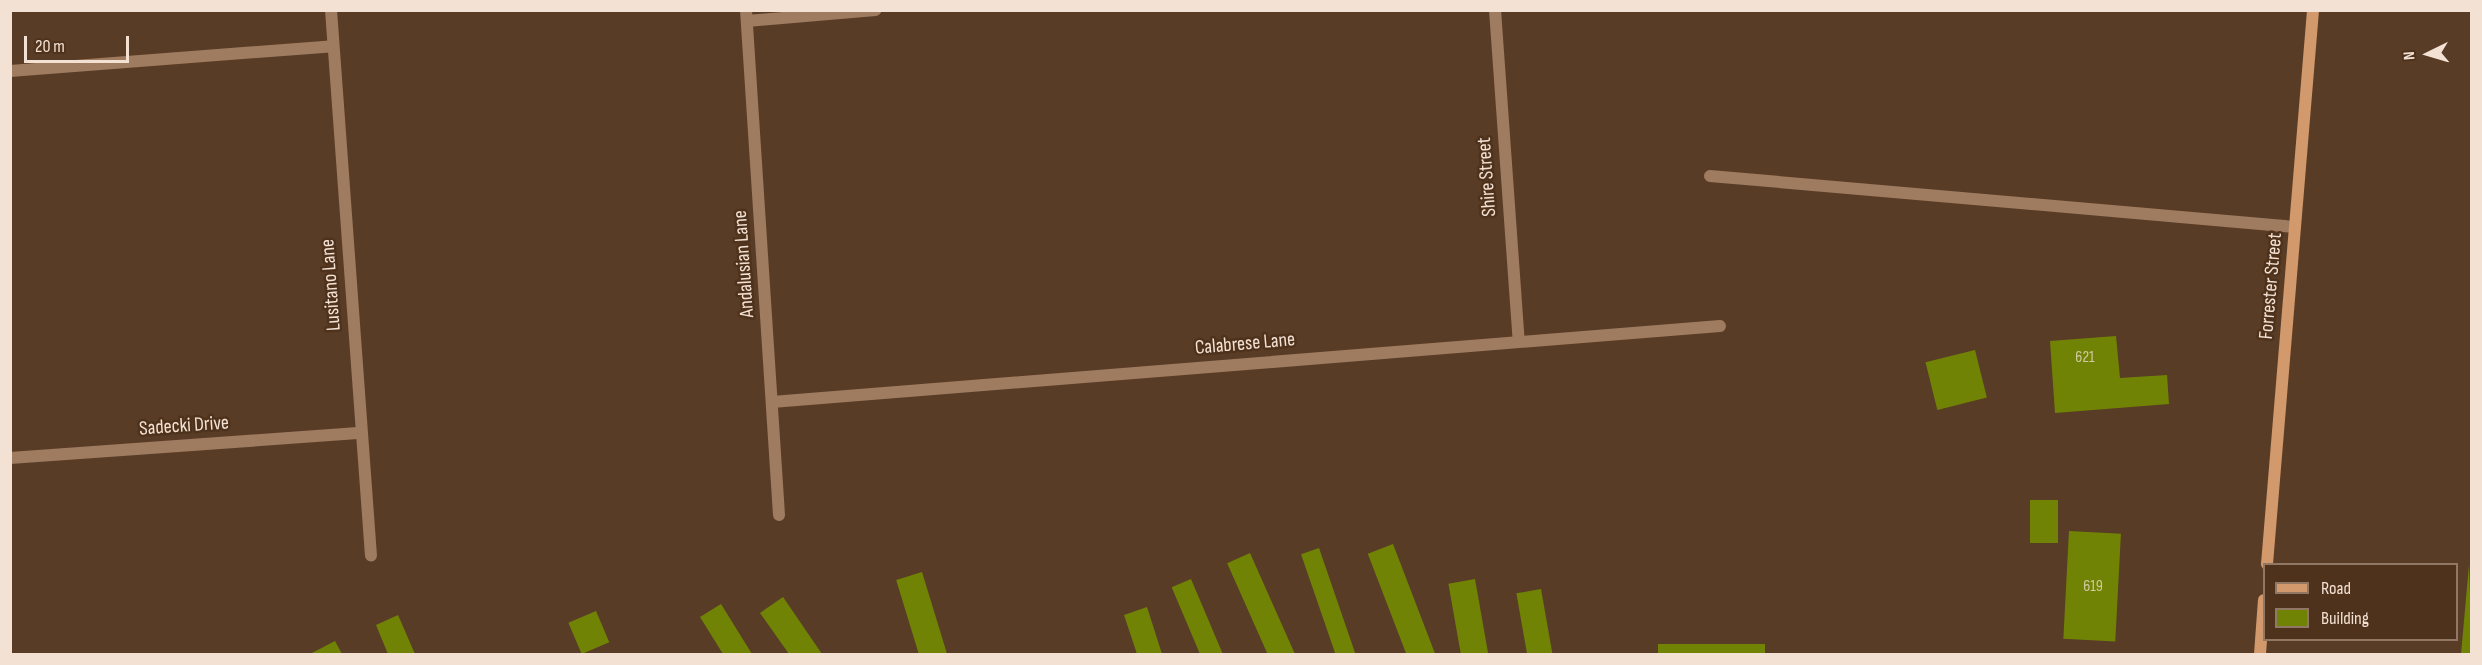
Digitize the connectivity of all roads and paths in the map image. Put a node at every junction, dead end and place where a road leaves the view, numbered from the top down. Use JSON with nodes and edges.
{"nodes":[{"id":1,"x":331,"y":10,"type":"edge"},
{"id":2,"x":876,"y":10,"type":"edge"},
{"id":3,"x":1495,"y":10,"type":"edge"},
{"id":4,"x":2313,"y":10,"type":"edge"},
{"id":5,"x":746,"y":16,"type":"edge"},
{"id":6,"x":333,"y":46,"type":"junction"},
{"id":7,"x":10,"y":71,"type":"edge"},
{"id":8,"x":1710,"y":176,"type":"dead end"},
{"id":9,"x":2295,"y":227,"type":"junction"},
{"id":10,"x":1720,"y":326,"type":"dead end"},
{"id":11,"x":1519,"y":341,"type":"junction"},
{"id":12,"x":772,"y":402,"type":"junction"},
{"id":13,"x":361,"y":433,"type":"junction"},
{"id":14,"x":10,"y":458,"type":"edge"},
{"id":15,"x":779,"y":515,"type":"dead end"},
{"id":16,"x":371,"y":556,"type":"dead end"},
{"id":17,"x":2267,"y":563,"type":"edge"},
{"id":18,"x":2263,"y":622,"type":"edge"},
{"id":19,"x":2260,"y":654,"type":"edge"}],
"edges":[{"from":1,"to":6,"type":"street","name":"Lusitano Lane"},
{"from":2,"to":5,"type":"street"},
{"from":3,"to":11,"type":"street","name":"Shire Street"},
{"from":4,"to":9,"type":"street","name":"Forrester Street"},
{"from":5,"to":12,"type":"street","name":"Andalusian Lane"},
{"from":6,"to":7,"type":"street"},
{"from":6,"to":13,"type":"street","name":"Lusitano Lane"},
{"from":8,"to":9,"type":"street"},
{"from":9,"to":17,"type":"street","name":"Forrester Street"},
{"from":10,"to":11,"type":"street","name":"Calabrese Lane"},
{"from":11,"to":12,"type":"street","name":"Calabrese Lane"},
{"from":12,"to":15,"type":"street","name":"Andalusian Lane"},
{"from":13,"to":14,"type":"street","name":"Sadecki Drive"},
{"from":13,"to":16,"type":"street","name":"Lusitano Lane"},
{"from":18,"to":19,"type":"street"}]}
